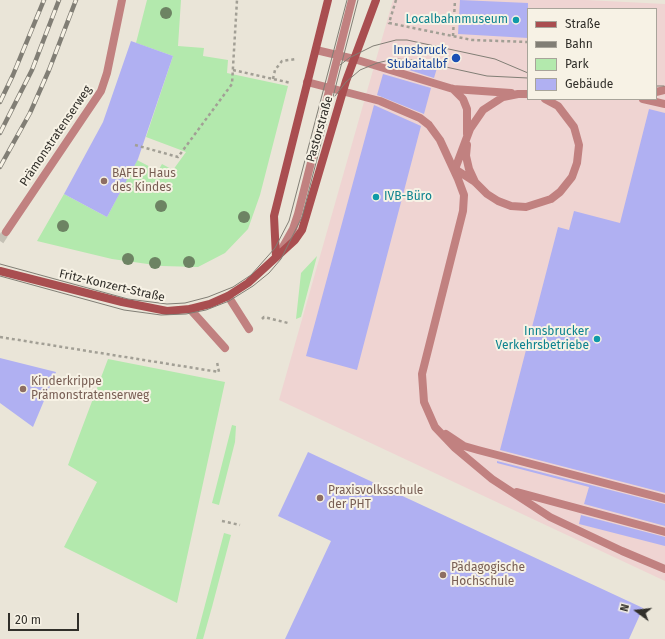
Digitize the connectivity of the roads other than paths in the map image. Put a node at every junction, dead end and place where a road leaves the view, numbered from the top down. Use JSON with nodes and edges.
{"nodes":[{"id":1,"x":122,"y":0,"type":"edge"},
{"id":2,"x":328,"y":0,"type":"edge"},
{"id":3,"x":352,"y":0,"type":"edge"},
{"id":4,"x":376,"y":0,"type":"edge"},
{"id":5,"x":316,"y":50,"type":"junction"},
{"id":6,"x":338,"y":56,"type":"junction"},
{"id":7,"x":354,"y":59,"type":"junction"},
{"id":8,"x":307,"y":85,"type":"junction"},
{"id":9,"x":330,"y":88,"type":"junction"},
{"id":10,"x":454,"y":89,"type":"junction"},
{"id":11,"x":344,"y":92,"type":"junction"},
{"id":12,"x":527,"y":94,"type":"edge"},
{"id":13,"x":527,"y":94,"type":"edge"},
{"id":14,"x":547,"y":100,"type":"edge"},
{"id":15,"x":647,"y":100,"type":"edge"},
{"id":16,"x":665,"y":104,"type":"edge"},
{"id":17,"x":467,"y":140,"type":"junction"},
{"id":18,"x":455,"y":169,"type":"junction"},
{"id":19,"x":476,"y":182,"type":"junction"},
{"id":20,"x":6,"y":232,"type":"tunnel mouth"},
{"id":21,"x":276,"y":257,"type":"junction"},
{"id":22,"x":0,"y":271,"type":"edge"},
{"id":23,"x":228,"y":296,"type":"junction"},
{"id":24,"x":190,"y":309,"type":"junction"},
{"id":25,"x":248,"y":329,"type":"dead end"},
{"id":26,"x":225,"y":348,"type":"dead end"},
{"id":27,"x":435,"y":427,"type":"junction"},
{"id":28,"x":509,"y":490,"type":"junction"},
{"id":29,"x":665,"y":499,"type":"edge"},
{"id":30,"x":665,"y":532,"type":"edge"},
{"id":31,"x":665,"y":569,"type":"edge"}],
"edges":[{"from":1,"to":20,"type":"street","name":"Prämonstratenserweg"},
{"from":2,"to":5,"type":"street","name":"Pastorstraße"},
{"from":3,"to":6,"type":"street","name":"Pastorstraße"},
{"from":4,"to":7,"type":"street","name":"Pastorstraße"},
{"from":5,"to":6,"type":"street"},
{"from":5,"to":8,"type":"street","name":"Pastorstraße"},
{"from":6,"to":7,"type":"street"},
{"from":6,"to":9,"type":"street","name":"Pastorstraße"},
{"from":7,"to":10,"type":"street"},
{"from":7,"to":11,"type":"street","name":"Pastorstraße"},
{"from":8,"to":9,"type":"street"},
{"from":8,"to":21,"type":"street","name":"Pastorstraße"},
{"from":9,"to":11,"type":"street"},
{"from":9,"to":21,"type":"street","name":"Pastorstraße"},
{"from":10,"to":12,"type":"street"},
{"from":10,"to":17,"type":"street"},
{"from":11,"to":18,"type":"street"},
{"from":11,"to":21,"type":"street","name":"Pastorstraße"},
{"from":13,"to":17,"type":"street"},
{"from":14,"to":19,"type":"street"},
{"from":15,"to":16,"type":"street"},
{"from":17,"to":18,"type":"street"},
{"from":17,"to":19,"type":"street"},
{"from":18,"to":19,"type":"street"},
{"from":18,"to":27,"type":"street"},
{"from":21,"to":23,"type":"street","name":"Fritz-Konzert-Straße"},
{"from":22,"to":24,"type":"street","name":"Fritz-Konzert-Straße"},
{"from":23,"to":24,"type":"street","name":"Fritz-Konzert-Straße"},
{"from":23,"to":25,"type":"street"},
{"from":24,"to":26,"type":"street"},
{"from":27,"to":28,"type":"street"},
{"from":27,"to":29,"type":"street"},
{"from":28,"to":30,"type":"street"},
{"from":28,"to":31,"type":"street"}]}
